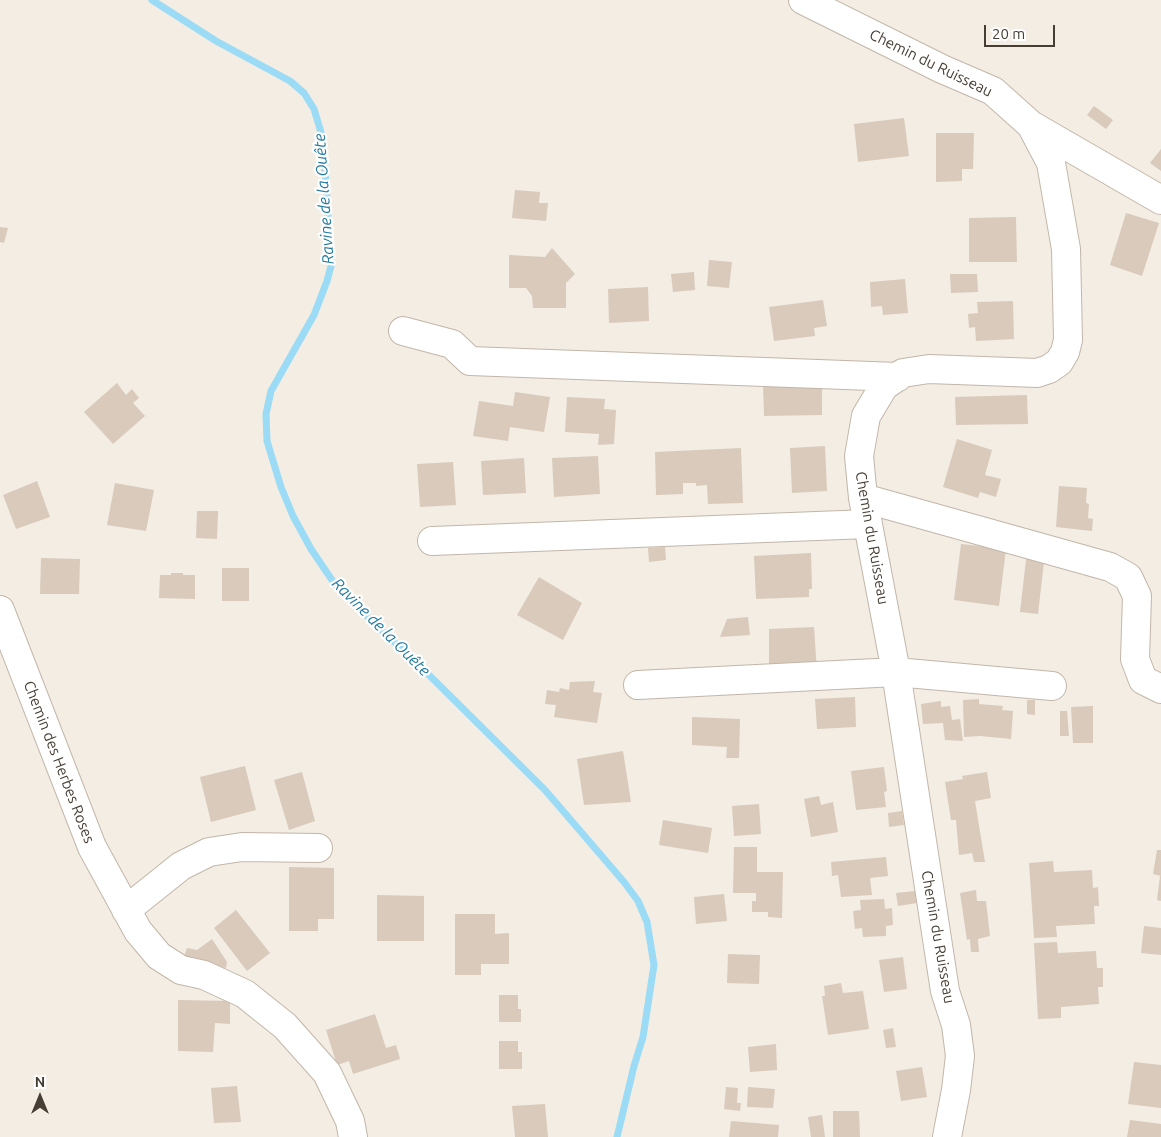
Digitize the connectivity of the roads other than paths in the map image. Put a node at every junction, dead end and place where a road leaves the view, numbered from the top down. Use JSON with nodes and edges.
{"nodes":[{"id":1,"x":803,"y":0,"type":"edge"},
{"id":2,"x":1031,"y":125,"type":"junction"},
{"id":3,"x":1161,"y":200,"type":"edge"},
{"id":4,"x":403,"y":331,"type":"dead end"},
{"id":5,"x":898,"y":377,"type":"junction"},
{"id":6,"x":863,"y":498,"type":"junction"},
{"id":7,"x":868,"y":524,"type":"junction"},
{"id":8,"x":432,"y":541,"type":"dead end"},
{"id":9,"x":0,"y":610,"type":"edge"},
{"id":10,"x":896,"y":672,"type":"junction"},
{"id":11,"x":638,"y":685,"type":"dead end"},
{"id":12,"x":1052,"y":686,"type":"dead end"},
{"id":13,"x":1161,"y":689,"type":"edge"},
{"id":14,"x":318,"y":848,"type":"dead end"},
{"id":15,"x":126,"y":910,"type":"junction"},
{"id":16,"x":353,"y":1137,"type":"edge"},
{"id":17,"x":946,"y":1137,"type":"edge"}],
"edges":[{"from":1,"to":2,"type":"street","name":"Chemin du Ruisseau"},
{"from":2,"to":3,"type":"street"},
{"from":2,"to":5,"type":"street","name":"Chemin du Ruisseau"},
{"from":4,"to":5,"type":"street"},
{"from":5,"to":6,"type":"street","name":"Chemin du Ruisseau"},
{"from":6,"to":7,"type":"street","name":"Chemin du Ruisseau"},
{"from":6,"to":13,"type":"street"},
{"from":7,"to":8,"type":"street"},
{"from":7,"to":10,"type":"street","name":"Chemin du Ruisseau"},
{"from":9,"to":15,"type":"street","name":"Chemin des Herbes Roses"},
{"from":10,"to":11,"type":"street"},
{"from":10,"to":12,"type":"street"},
{"from":10,"to":17,"type":"street","name":"Chemin du Ruisseau"},
{"from":14,"to":15,"type":"street"},
{"from":15,"to":16,"type":"street","name":"Chemin des Herbes Roses"}]}
